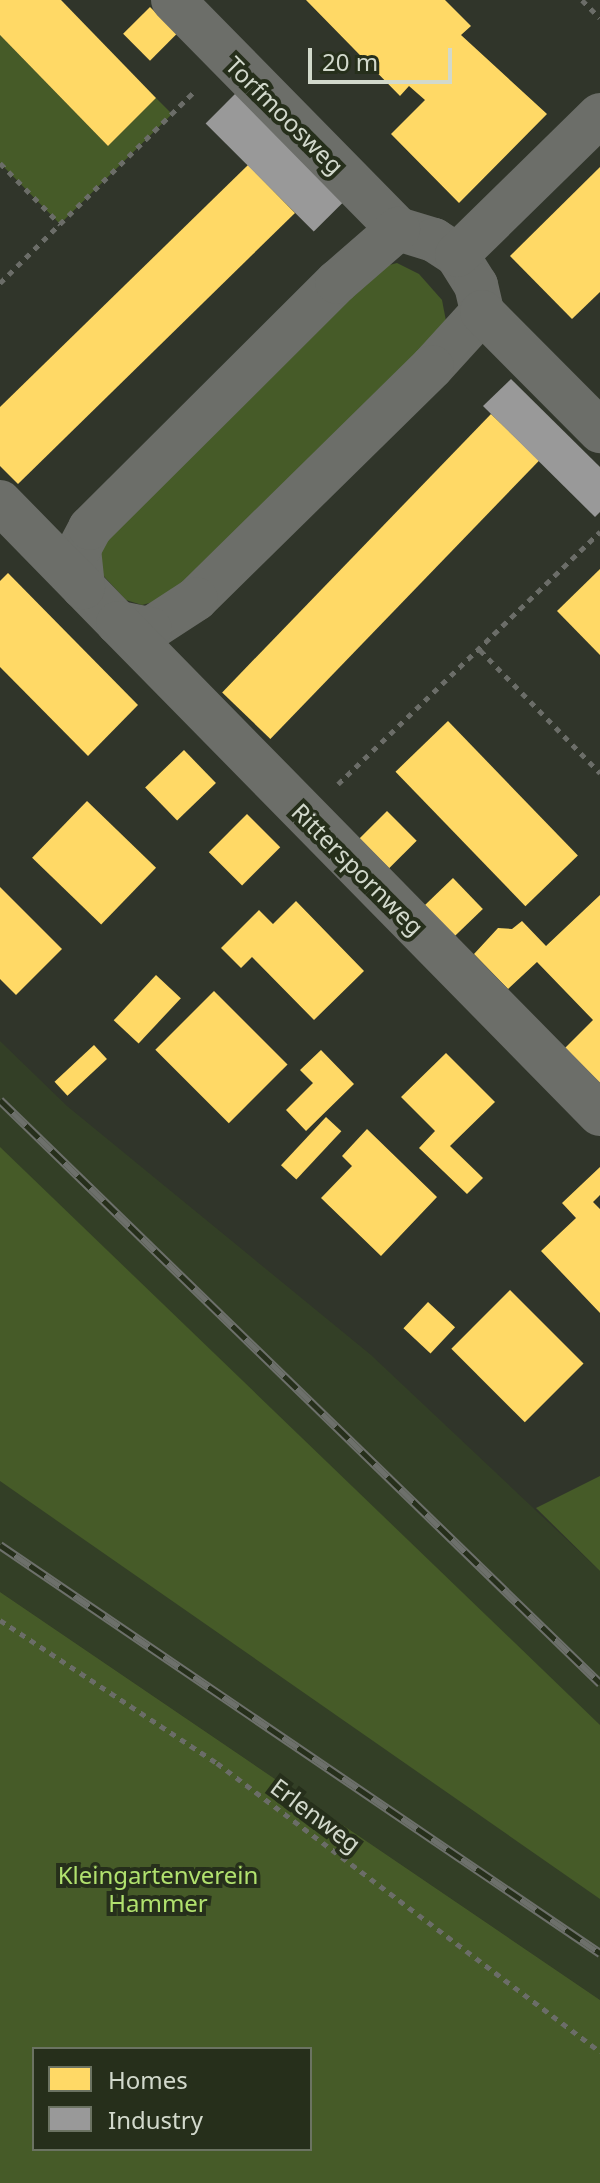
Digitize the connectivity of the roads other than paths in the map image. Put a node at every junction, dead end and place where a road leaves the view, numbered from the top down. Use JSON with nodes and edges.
{"nodes":[{"id":1,"x":173,"y":0,"type":"edge"},
{"id":2,"x":600,"y":115,"type":"edge"},
{"id":3,"x":398,"y":229,"type":"junction"},
{"id":4,"x":457,"y":255,"type":"junction"},
{"id":5,"x":482,"y":312,"type":"junction"},
{"id":6,"x":600,"y":431,"type":"edge"},
{"id":7,"x":0,"y":502,"type":"edge"},
{"id":8,"x":83,"y":587,"type":"junction"},
{"id":9,"x":118,"y":623,"type":"junction"},
{"id":10,"x":600,"y":1114,"type":"edge"}],
"edges":[{"from":1,"to":3,"type":"street","name":"Torfmoosweg"},
{"from":2,"to":4,"type":"street"},
{"from":3,"to":4,"type":"street"},
{"from":3,"to":8,"type":"street"},
{"from":4,"to":5,"type":"street"},
{"from":5,"to":6,"type":"street"},
{"from":5,"to":9,"type":"street"},
{"from":7,"to":8,"type":"street","name":"Ritterspornweg"},
{"from":8,"to":9,"type":"street","name":"Ritterspornweg"},
{"from":9,"to":10,"type":"street","name":"Ritterspornweg"}]}
